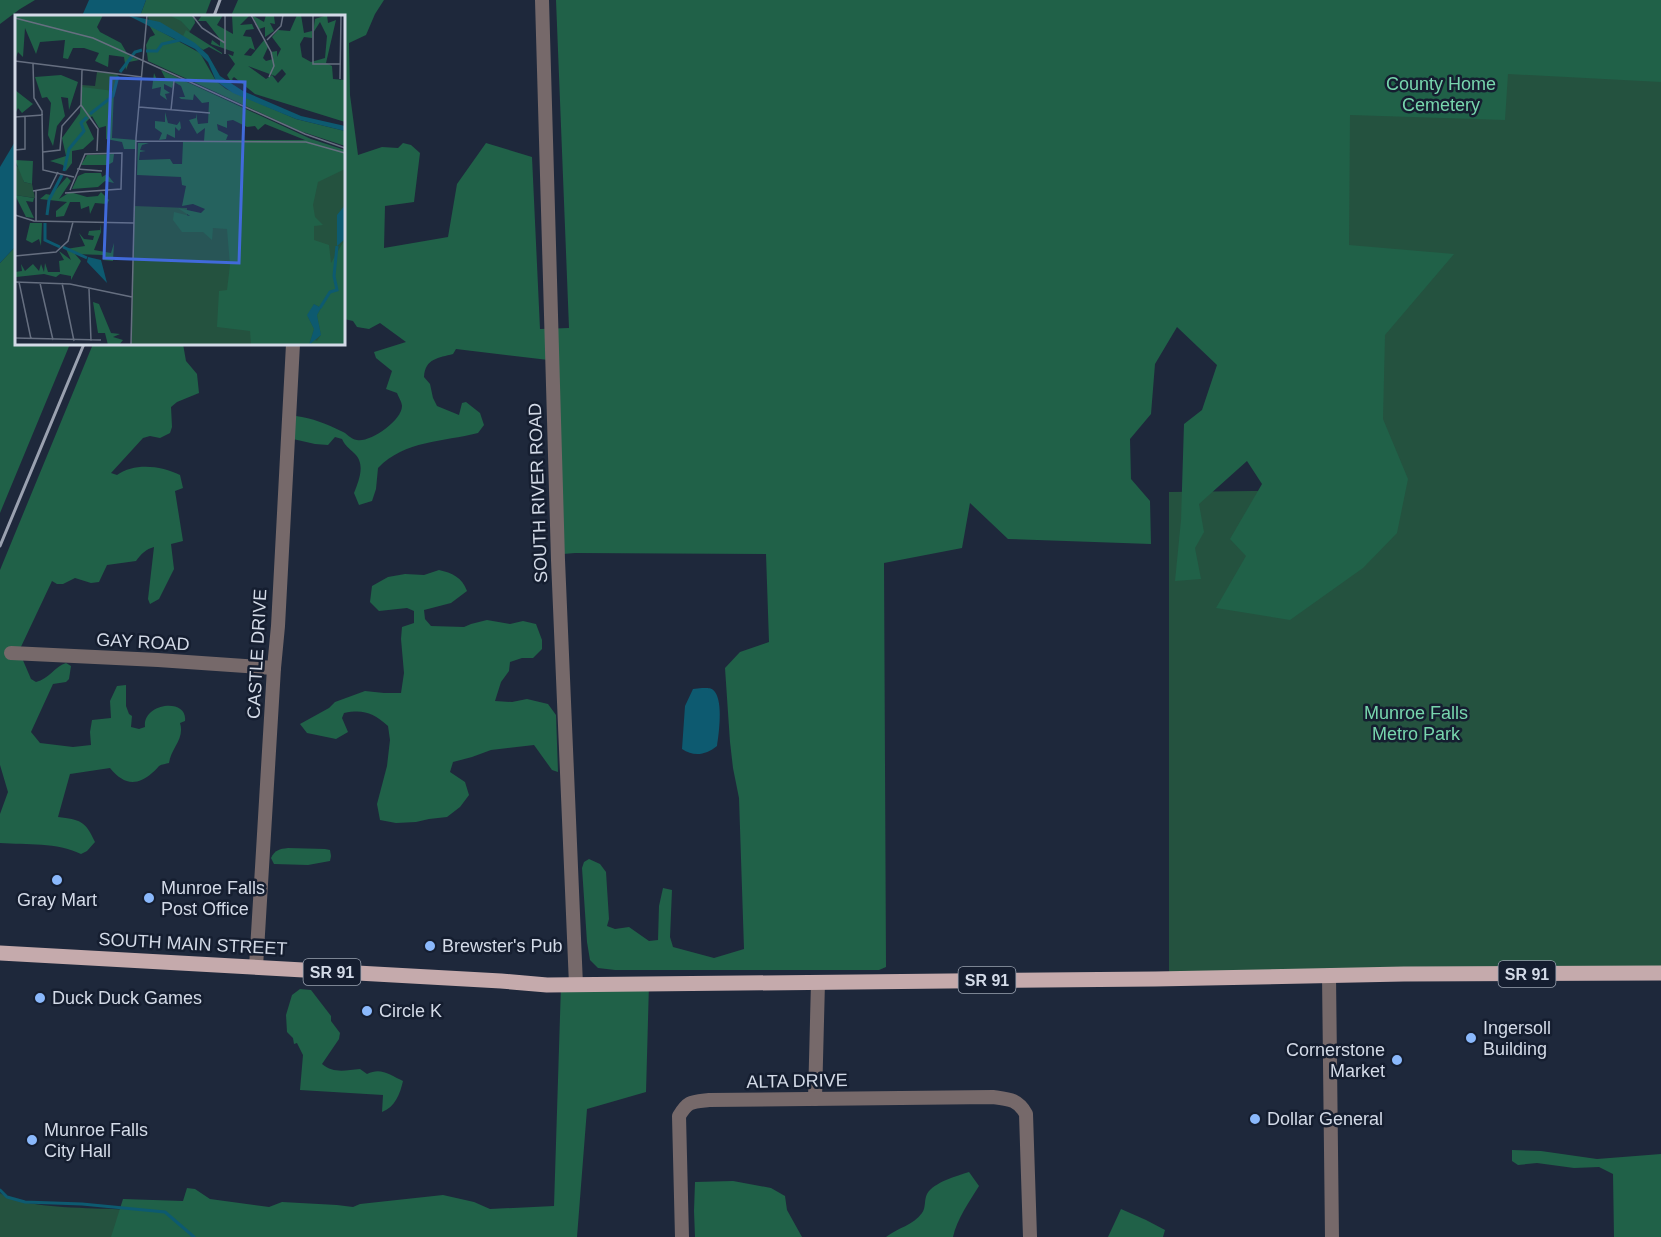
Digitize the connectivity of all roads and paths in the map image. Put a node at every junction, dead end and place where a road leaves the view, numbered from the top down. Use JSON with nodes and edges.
{"nodes":[{"id":1,"x":542,"y":0,"type":"edge"},
{"id":2,"x":293,"y":345,"type":"edge"},
{"id":3,"x":11,"y":652,"type":"dead end"},
{"id":4,"x":274,"y":668,"type":"junction"},
{"id":5,"x":0,"y":953,"type":"edge"},
{"id":6,"x":256,"y":967,"type":"junction"},
{"id":7,"x":1661,"y":973,"type":"edge"},
{"id":8,"x":1329,"y":975,"type":"junction"},
{"id":9,"x":818,"y":982,"type":"junction"},
{"id":10,"x":576,"y":985,"type":"junction"},
{"id":11,"x":816,"y":1099,"type":"junction"},
{"id":12,"x":682,"y":1237,"type":"edge"},
{"id":13,"x":1030,"y":1237,"type":"edge"},
{"id":14,"x":1332,"y":1237,"type":"edge"}],
"edges":[{"from":1,"to":10,"type":"street","name":"SOUTH RIVER ROAD"},
{"from":2,"to":4,"type":"street","name":"CASTLE DRIVE"},
{"from":3,"to":4,"type":"street","name":"GAY ROAD"},
{"from":4,"to":6,"type":"street","name":"CASTLE DRIVE"},
{"from":5,"to":6,"type":"main road","name":"SOUTH MAIN STREET","number":"SR 91"},
{"from":6,"to":10,"type":"main road","name":"SOUTH MAIN STREET","number":"SR 91"},
{"from":7,"to":8,"type":"main road","number":"SR 91"},
{"from":8,"to":9,"type":"main road","number":"SR 91"},
{"from":8,"to":14,"type":"street"},
{"from":9,"to":10,"type":"main road","name":"SOUTH MAIN STREET","number":"SR 91"},
{"from":9,"to":11,"type":"street"},
{"from":11,"to":12,"type":"street","name":"ALTA DRIVE"},
{"from":11,"to":13,"type":"street","name":"ALTA DRIVE"}]}
